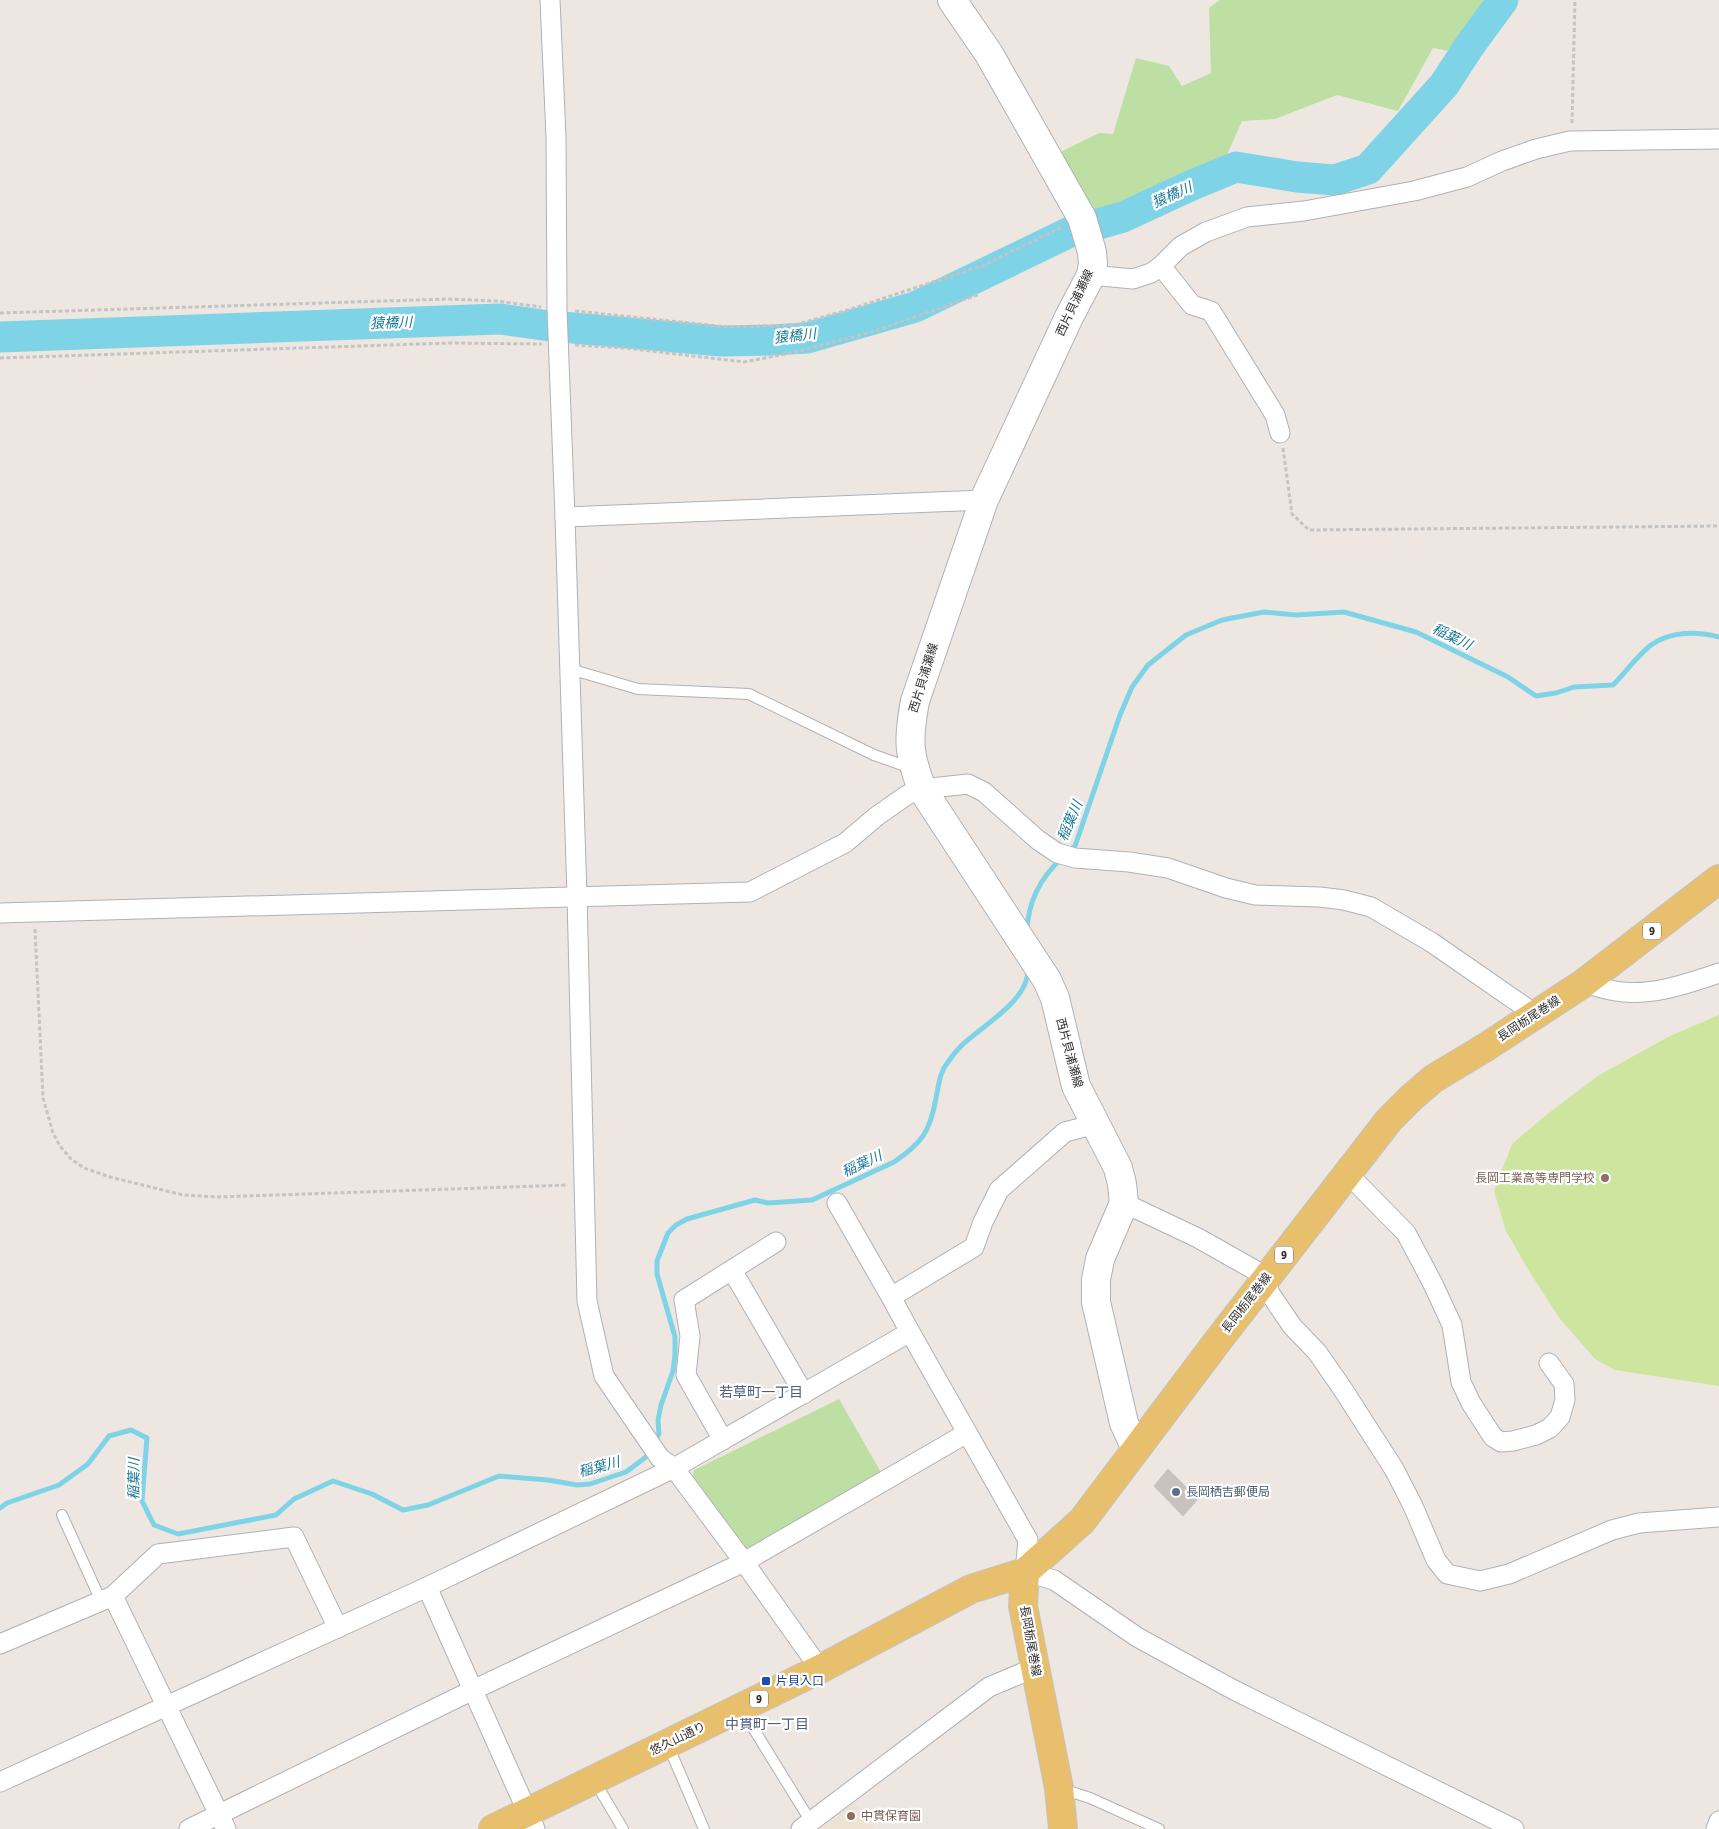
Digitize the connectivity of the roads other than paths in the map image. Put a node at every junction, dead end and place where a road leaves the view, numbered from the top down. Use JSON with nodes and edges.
{"nodes":[{"id":1,"x":550,"y":0,"type":"edge"},
{"id":2,"x":952,"y":0,"type":"edge"},
{"id":3,"x":1719,"y":139,"type":"edge"},
{"id":4,"x":1160,"y":266,"type":"junction"},
{"id":5,"x":1091,"y":275,"type":"junction"},
{"id":6,"x":1280,"y":433,"type":"road end"},
{"id":7,"x":984,"y":500,"type":"junction"},
{"id":8,"x":565,"y":517,"type":"junction"},
{"id":9,"x":570,"y":669,"type":"junction"},
{"id":10,"x":918,"y":779,"type":"junction"},
{"id":11,"x":1719,"y":879,"type":"edge"},
{"id":12,"x":577,"y":896,"type":"junction"},
{"id":13,"x":0,"y":913,"type":"edge"},
{"id":14,"x":1719,"y":973,"type":"edge"},
{"id":15,"x":1584,"y":984,"type":"junction"},
{"id":16,"x":1535,"y":1014,"type":"junction"},
{"id":17,"x":1096,"y":1124,"type":"junction"},
{"id":18,"x":1348,"y":1174,"type":"junction"},
{"id":19,"x":837,"y":1203,"type":"dead end"},
{"id":20,"x":1124,"y":1203,"type":"junction"},
{"id":21,"x":776,"y":1242,"type":"dead end"},
{"id":22,"x":732,"y":1270,"type":"junction"},
{"id":23,"x":1267,"y":1277,"type":"junction"},
{"id":24,"x":891,"y":1297,"type":"junction"},
{"id":25,"x":910,"y":1332,"type":"junction"},
{"id":26,"x":1549,"y":1364,"type":"dead end"},
{"id":27,"x":804,"y":1394,"type":"junction"},
{"id":28,"x":967,"y":1433,"type":"junction"},
{"id":29,"x":723,"y":1440,"type":"junction"},
{"id":30,"x":1136,"y":1450,"type":"junction"},
{"id":31,"x":667,"y":1463,"type":"junction"},
{"id":32,"x":62,"y":1515,"type":"dead end"},
{"id":33,"x":1719,"y":1517,"type":"edge"},
{"id":34,"x":744,"y":1562,"type":"junction"},
{"id":35,"x":1025,"y":1572,"type":"junction"},
{"id":36,"x":427,"y":1588,"type":"junction"},
{"id":37,"x":107,"y":1598,"type":"junction"},
{"id":38,"x":338,"y":1628,"type":"junction"},
{"id":39,"x":0,"y":1644,"type":"edge"},
{"id":40,"x":1034,"y":1668,"type":"junction"},
{"id":41,"x":820,"y":1669,"type":"junction"},
{"id":42,"x":473,"y":1690,"type":"junction"},
{"id":43,"x":166,"y":1706,"type":"junction"},
{"id":44,"x":741,"y":1708,"type":"junction"},
{"id":45,"x":668,"y":1744,"type":"junction"},
{"id":46,"x":593,"y":1780,"type":"junction"},
{"id":47,"x":0,"y":1782,"type":"edge"},
{"id":48,"x":1059,"y":1788,"type":"junction"},
{"id":49,"x":532,"y":1820,"type":"edge"},
{"id":50,"x":1719,"y":1821,"type":"edge"},
{"id":51,"x":223,"y":1822,"type":"edge"},
{"id":52,"x":806,"y":1825,"type":"edge"},
{"id":53,"x":189,"y":1829,"type":"edge"},
{"id":54,"x":493,"y":1829,"type":"edge"},
{"id":55,"x":623,"y":1829,"type":"edge"},
{"id":56,"x":704,"y":1829,"type":"edge"},
{"id":57,"x":1063,"y":1829,"type":"edge"},
{"id":58,"x":1159,"y":1829,"type":"edge"},
{"id":59,"x":1514,"y":1829,"type":"edge"},
{"id":60,"x":1716,"y":1829,"type":"edge"}],
"edges":[{"from":1,"to":8,"type":"street"},
{"from":2,"to":5,"type":"main road","name":"西片貝浦瀬線"},
{"from":3,"to":4,"type":"street"},
{"from":4,"to":5,"type":"street"},
{"from":4,"to":6,"type":"street"},
{"from":5,"to":7,"type":"main road","name":"西片貝浦瀬線"},
{"from":7,"to":8,"type":"street"},
{"from":7,"to":10,"type":"main road","name":"西片貝浦瀬線"},
{"from":8,"to":9,"type":"street"},
{"from":9,"to":10,"type":"lane"},
{"from":9,"to":12,"type":"street"},
{"from":10,"to":12,"type":"street"},
{"from":10,"to":16,"type":"street"},
{"from":10,"to":17,"type":"main road","name":"西片貝浦瀬線"},
{"from":11,"to":15,"type":"main road","name":"長岡栃尾巻線","number":"9"},
{"from":12,"to":13,"type":"street"},
{"from":12,"to":31,"type":"street"},
{"from":14,"to":15,"type":"street"},
{"from":15,"to":16,"type":"main road","name":"長岡栃尾巻線","number":"9"},
{"from":16,"to":18,"type":"main road","name":"長岡栃尾巻線","number":"9"},
{"from":17,"to":20,"type":"main road","name":"西片貝浦瀬線"},
{"from":17,"to":24,"type":"street"},
{"from":18,"to":23,"type":"main road","name":"長岡栃尾巻線","number":"9"},
{"from":18,"to":26,"type":"street"},
{"from":19,"to":24,"type":"street"},
{"from":20,"to":23,"type":"street"},
{"from":20,"to":30,"type":"main road"},
{"from":21,"to":22,"type":"street"},
{"from":22,"to":27,"type":"street"},
{"from":22,"to":29,"type":"street"},
{"from":23,"to":30,"type":"main road","name":"長岡栃尾巻線","number":"9"},
{"from":23,"to":33,"type":"street"},
{"from":24,"to":25,"type":"street"},
{"from":25,"to":27,"type":"street"},
{"from":25,"to":28,"type":"street"},
{"from":27,"to":29,"type":"street"},
{"from":28,"to":34,"type":"street"},
{"from":28,"to":35,"type":"street"},
{"from":29,"to":31,"type":"street"},
{"from":30,"to":35,"type":"main road","name":"長岡栃尾巻線","number":"9"},
{"from":31,"to":34,"type":"street"},
{"from":31,"to":36,"type":"street"},
{"from":32,"to":37,"type":"lane"},
{"from":34,"to":41,"type":"street"},
{"from":34,"to":42,"type":"street"},
{"from":35,"to":40,"type":"main road","name":"長岡栃尾巻線"},
{"from":35,"to":41,"type":"main road","name":"悠久山通り","number":"9"},
{"from":35,"to":59,"type":"street"},
{"from":36,"to":38,"type":"street"},
{"from":36,"to":42,"type":"street"},
{"from":37,"to":38,"type":"street"},
{"from":37,"to":39,"type":"street"},
{"from":37,"to":43,"type":"street"},
{"from":38,"to":43,"type":"street"},
{"from":40,"to":48,"type":"main road","name":"長岡栃尾巻線"},
{"from":40,"to":52,"type":"street"},
{"from":41,"to":44,"type":"main road","name":"悠久山通り","number":"9"},
{"from":42,"to":49,"type":"street"},
{"from":42,"to":51,"type":"street"},
{"from":43,"to":47,"type":"street"},
{"from":43,"to":51,"type":"street"},
{"from":44,"to":45,"type":"main road","name":"悠久山通り","number":"9"},
{"from":44,"to":52,"type":"lane"},
{"from":45,"to":46,"type":"main road","name":"悠久山通り","number":"9"},
{"from":45,"to":56,"type":"lane"},
{"from":46,"to":49,"type":"main road","name":"悠久山通り","number":"9"},
{"from":46,"to":55,"type":"lane"},
{"from":48,"to":57,"type":"main road","name":"長岡栃尾巻線"},
{"from":48,"to":58,"type":"lane"},
{"from":49,"to":54,"type":"main road","name":"悠久山通り","number":"9"},
{"from":50,"to":60,"type":"street"},
{"from":51,"to":53,"type":"street"}]}
